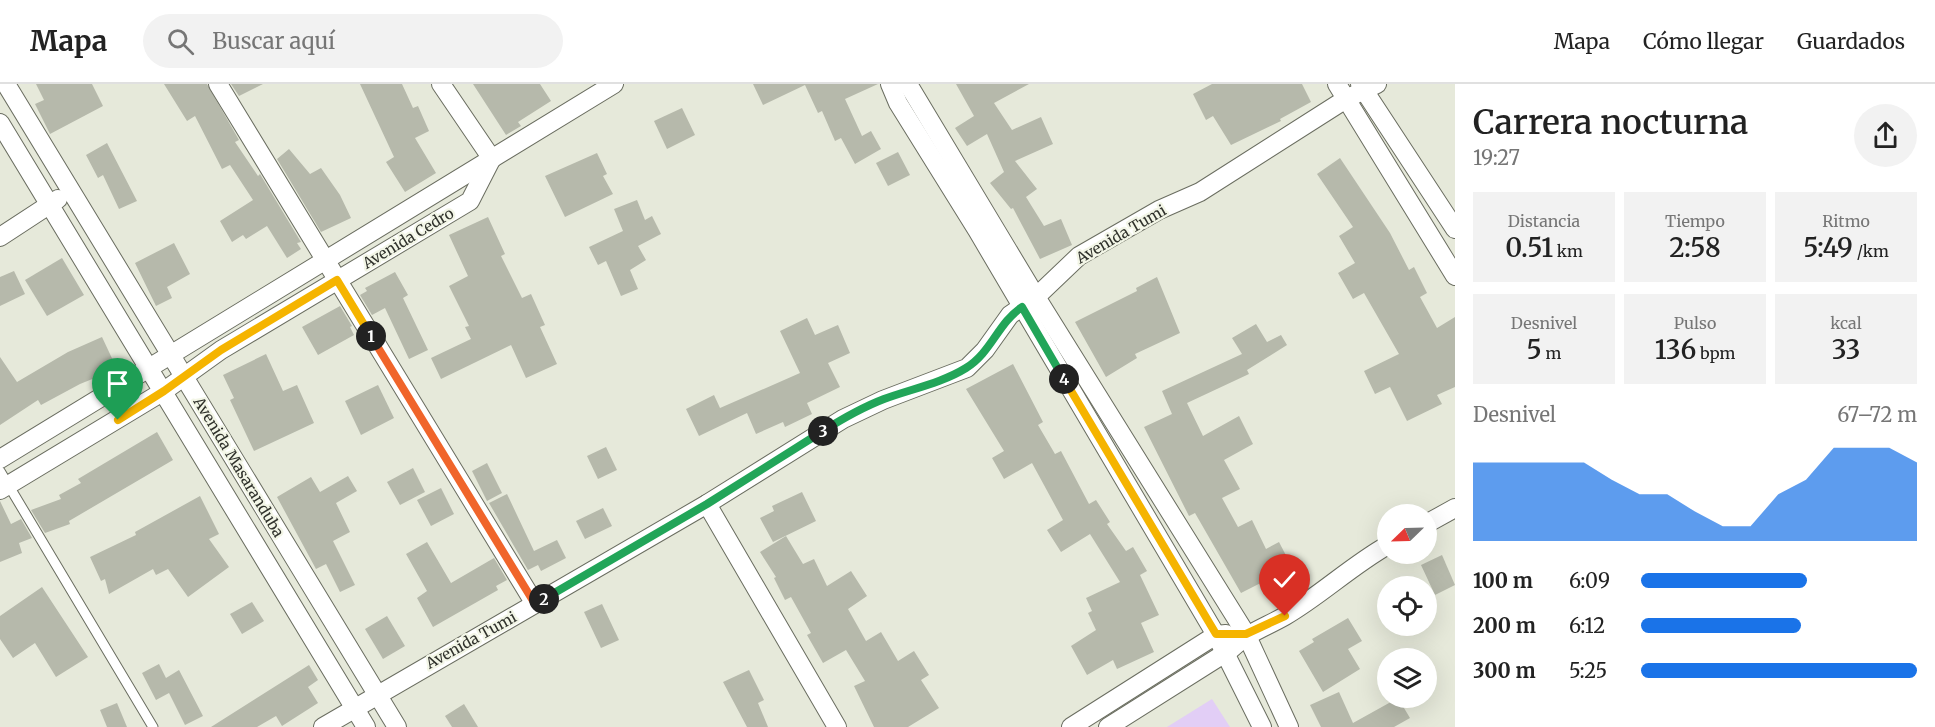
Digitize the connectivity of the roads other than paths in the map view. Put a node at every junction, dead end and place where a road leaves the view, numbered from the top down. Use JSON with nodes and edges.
{"nodes":[{"id":1,"x":6,"y":84,"type":"edge"},
{"id":2,"x":218,"y":84,"type":"edge"},
{"id":3,"x":441,"y":84,"type":"edge"},
{"id":4,"x":614,"y":84,"type":"edge"},
{"id":5,"x":890,"y":84,"type":"edge"},
{"id":6,"x":908,"y":84,"type":"edge"},
{"id":7,"x":1368,"y":86,"type":"edge"},
{"id":8,"x":1342,"y":92,"type":"edge"},
{"id":9,"x":0,"y":123,"type":"edge"},
{"id":10,"x":492,"y":159,"type":"junction"},
{"id":11,"x":69,"y":191,"type":"junction"},
{"id":12,"x":49,"y":206,"type":"junction"},
{"id":13,"x":1455,"y":229,"type":"edge"},
{"id":14,"x":0,"y":237,"type":"edge"},
{"id":15,"x":325,"y":261,"type":"junction"},
{"id":16,"x":1455,"y":276,"type":"edge"},
{"id":17,"x":337,"y":280,"type":"junction"},
{"id":18,"x":1029,"y":302,"type":"junction"},
{"id":19,"x":171,"y":356,"type":"junction"},
{"id":20,"x":150,"y":367,"type":"junction"},
{"id":21,"x":184,"y":377,"type":"junction"},
{"id":22,"x":164,"y":391,"type":"junction"},
{"id":23,"x":0,"y":459,"type":"edge"},
{"id":24,"x":3,"y":482,"type":"edge"},
{"id":25,"x":707,"y":504,"type":"junction"},
{"id":26,"x":1455,"y":508,"type":"edge"},
{"id":27,"x":1437,"y":518,"type":"edge"},
{"id":28,"x":1377,"y":551,"type":"edge"},
{"id":29,"x":535,"y":604,"type":"junction"},
{"id":30,"x":1216,"y":634,"type":"junction"},
{"id":31,"x":1246,"y":634,"type":"junction"},
{"id":32,"x":1225,"y":654,"type":"junction"},
{"id":33,"x":376,"y":694,"type":"junction"},
{"id":34,"x":354,"y":707,"type":"junction"},
{"id":35,"x":393,"y":720,"type":"edge"},
{"id":36,"x":153,"y":727,"type":"edge"},
{"id":37,"x":323,"y":727,"type":"edge"},
{"id":38,"x":367,"y":727,"type":"edge"},
{"id":39,"x":837,"y":727,"type":"edge"},
{"id":40,"x":1071,"y":727,"type":"edge"},
{"id":41,"x":1108,"y":727,"type":"edge"},
{"id":42,"x":1262,"y":727,"type":"edge"},
{"id":43,"x":1289,"y":727,"type":"edge"}],
"edges":[{"from":1,"to":11,"type":"street","name":"Avenida Masaranduba"},
{"from":2,"to":15,"type":"street"},
{"from":3,"to":10,"type":"street"},
{"from":4,"to":10,"type":"street","name":"Avenida Cedro"},
{"from":5,"to":18,"type":"street"},
{"from":6,"to":18,"type":"street"},
{"from":7,"to":8,"type":"street","name":"Avenida Tumi"},
{"from":7,"to":13,"type":"street"},
{"from":8,"to":16,"type":"street"},
{"from":8,"to":18,"type":"street","name":"Avenida Tumi"},
{"from":9,"to":12,"type":"street"},
{"from":10,"to":15,"type":"street","name":"Avenida Cedro"},
{"from":10,"to":17,"type":"street","name":"Avenida Cedro"},
{"from":11,"to":12,"type":"street"},
{"from":11,"to":19,"type":"street","name":"Avenida Masaranduba"},
{"from":12,"to":14,"type":"street"},
{"from":12,"to":20,"type":"street"},
{"from":15,"to":17,"type":"street"},
{"from":15,"to":19,"type":"street","name":"Avenida Cedro"},
{"from":17,"to":21,"type":"street","name":"Avenida Cedro"},
{"from":17,"to":29,"type":"street"},
{"from":18,"to":25,"type":"street","name":"Avenida Tumi"},
{"from":18,"to":30,"type":"street"},
{"from":18,"to":31,"type":"street"},
{"from":19,"to":20,"type":"street","name":"Avenida Cedro"},
{"from":19,"to":21,"type":"street","name":"Avenida Masaranduba"},
{"from":20,"to":22,"type":"street"},
{"from":20,"to":23,"type":"street","name":"Avenida Cedro"},
{"from":21,"to":22,"type":"street","name":"Avenida Cedro"},
{"from":21,"to":33,"type":"street","name":"Avenida Masaranduba"},
{"from":22,"to":24,"type":"street","name":"Avenida Cedro"},
{"from":22,"to":34,"type":"street"},
{"from":24,"to":36,"type":"lane"},
{"from":25,"to":29,"type":"street","name":"Avenida Tumi"},
{"from":25,"to":39,"type":"street"},
{"from":26,"to":27,"type":"street"},
{"from":28,"to":31,"type":"street"},
{"from":29,"to":33,"type":"street","name":"Avenida Tumi"},
{"from":30,"to":31,"type":"street"},
{"from":30,"to":32,"type":"street"},
{"from":30,"to":40,"type":"street"},
{"from":31,"to":32,"type":"street"},
{"from":31,"to":43,"type":"street"},
{"from":32,"to":41,"type":"street"},
{"from":32,"to":42,"type":"street"},
{"from":33,"to":34,"type":"street","name":"Avenida Tumi"},
{"from":33,"to":35,"type":"street","name":"Avenida Masaranduba"},
{"from":34,"to":37,"type":"street","name":"Avenida Tumi"},
{"from":34,"to":38,"type":"street"},
{"from":35,"to":38,"type":"street"}]}
